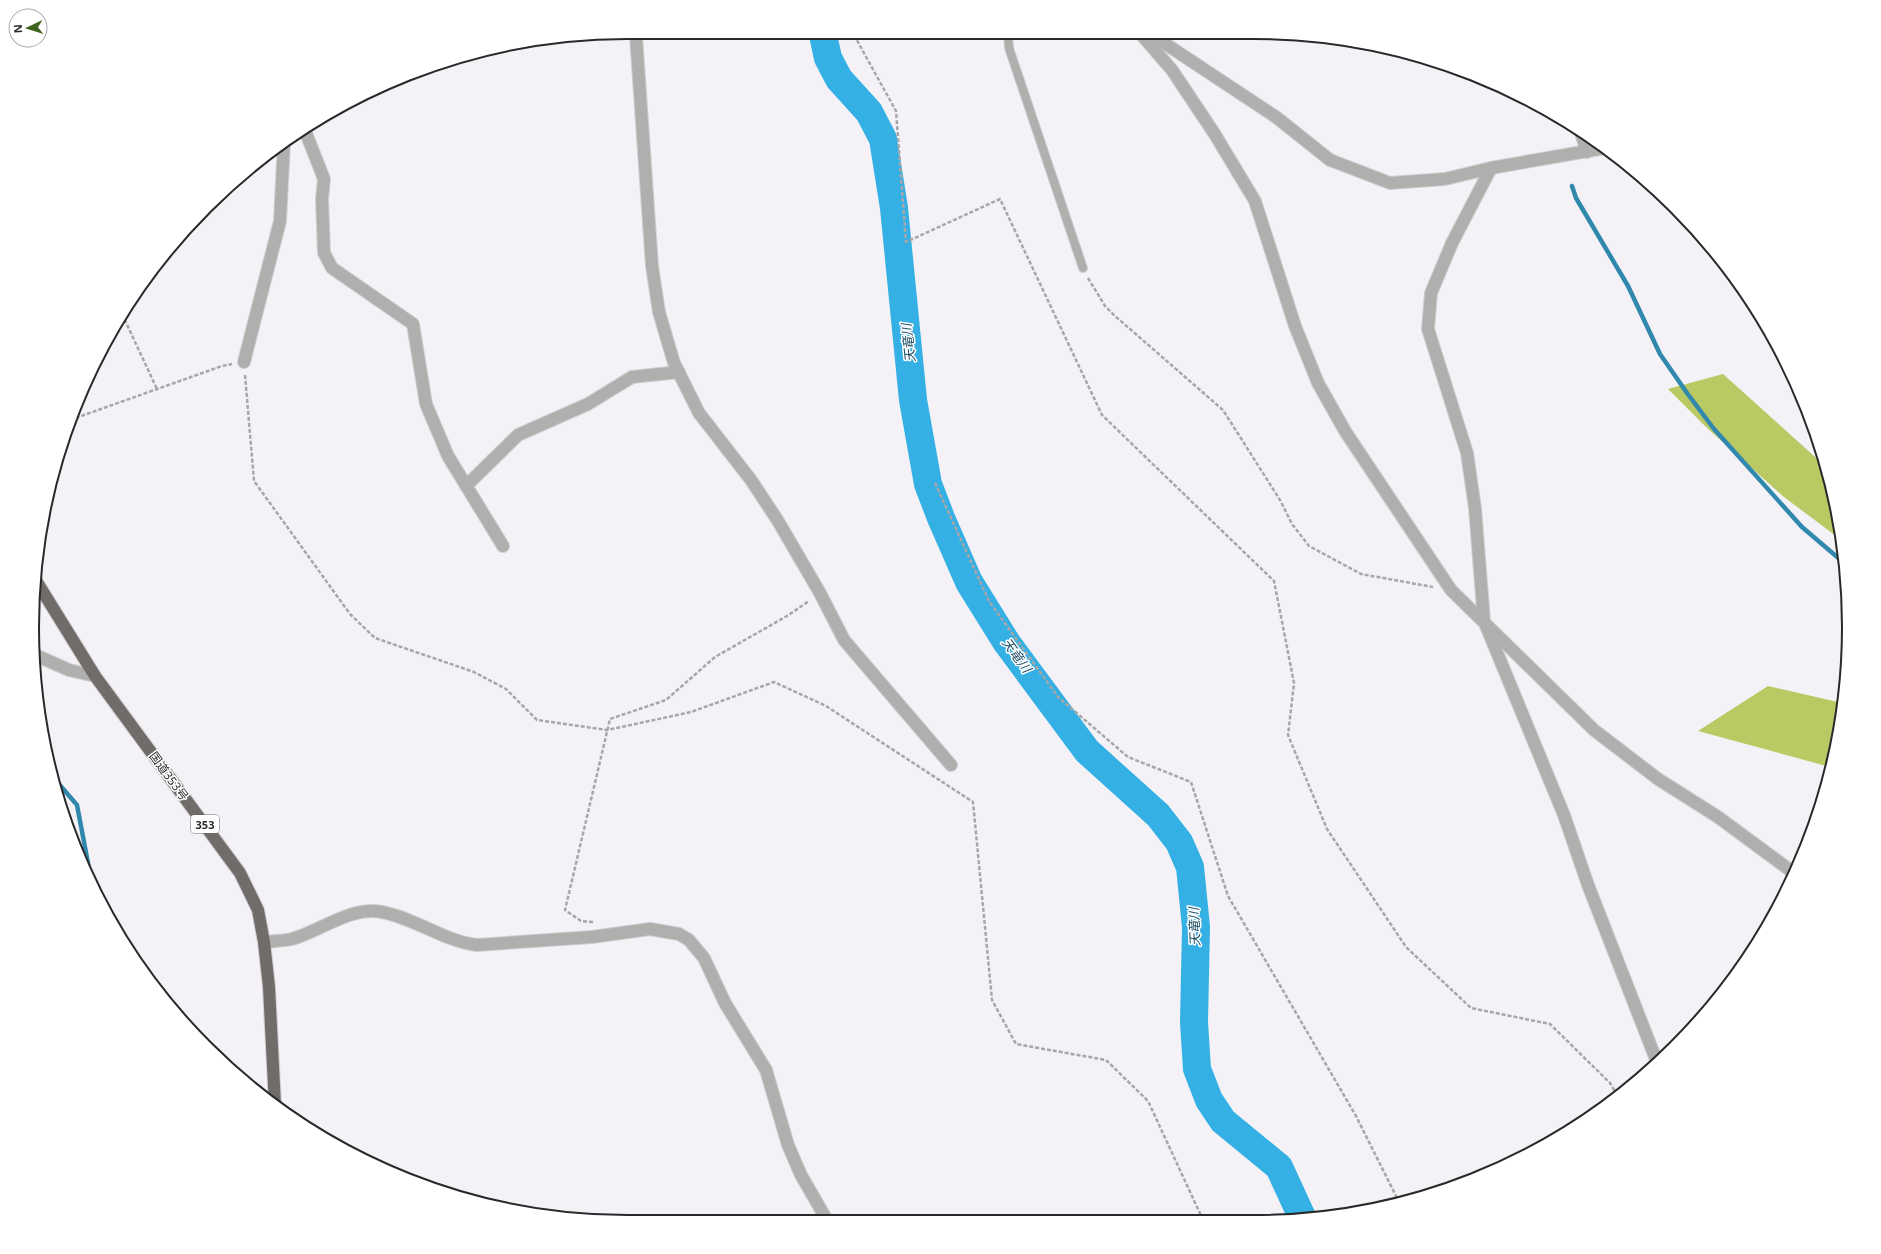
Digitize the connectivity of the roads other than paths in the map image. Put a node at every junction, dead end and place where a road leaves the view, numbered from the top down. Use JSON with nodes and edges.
{"nodes":[{"id":1,"x":636,"y":39,"type":"edge"},
{"id":2,"x":1008,"y":39,"type":"edge"},
{"id":3,"x":1145,"y":39,"type":"edge"},
{"id":4,"x":1158,"y":39,"type":"edge"},
{"id":5,"x":306,"y":134,"type":"edge"},
{"id":6,"x":1583,"y":140,"type":"edge"},
{"id":7,"x":284,"y":150,"type":"edge"},
{"id":8,"x":1597,"y":150,"type":"edge"},
{"id":9,"x":1587,"y":152,"type":"junction"},
{"id":10,"x":1491,"y":168,"type":"junction"},
{"id":11,"x":1083,"y":268,"type":"road end"},
{"id":12,"x":244,"y":362,"type":"road end"},
{"id":13,"x":679,"y":372,"type":"junction"},
{"id":14,"x":466,"y":486,"type":"junction"},
{"id":15,"x":503,"y":546,"type":"dead end"},
{"id":16,"x":40,"y":587,"type":"edge"},
{"id":17,"x":1484,"y":621,"type":"junction"},
{"id":18,"x":40,"y":657,"type":"edge"},
{"id":19,"x":96,"y":676,"type":"junction"},
{"id":20,"x":951,"y":765,"type":"dead end"},
{"id":21,"x":1789,"y":869,"type":"edge"},
{"id":22,"x":264,"y":942,"type":"junction"},
{"id":23,"x":1655,"y":1057,"type":"edge"},
{"id":24,"x":275,"y":1097,"type":"edge"},
{"id":25,"x":824,"y":1215,"type":"edge"}],
"edges":[{"from":1,"to":13,"type":"street"},
{"from":2,"to":11,"type":"lane"},
{"from":3,"to":17,"type":"street"},
{"from":4,"to":10,"type":"street"},
{"from":5,"to":14,"type":"street"},
{"from":6,"to":9,"type":"street"},
{"from":7,"to":12,"type":"street"},
{"from":8,"to":9,"type":"street"},
{"from":9,"to":10,"type":"street"},
{"from":10,"to":17,"type":"street"},
{"from":13,"to":14,"type":"street"},
{"from":13,"to":20,"type":"street"},
{"from":14,"to":15,"type":"street"},
{"from":16,"to":19,"type":"highway","name":"国道353号","number":"353"},
{"from":17,"to":21,"type":"street"},
{"from":17,"to":23,"type":"street"},
{"from":18,"to":19,"type":"street"},
{"from":19,"to":22,"type":"highway","name":"国道353号","number":"353"},
{"from":22,"to":24,"type":"highway","name":"国道353号","number":"353"},
{"from":22,"to":25,"type":"street"}]}
